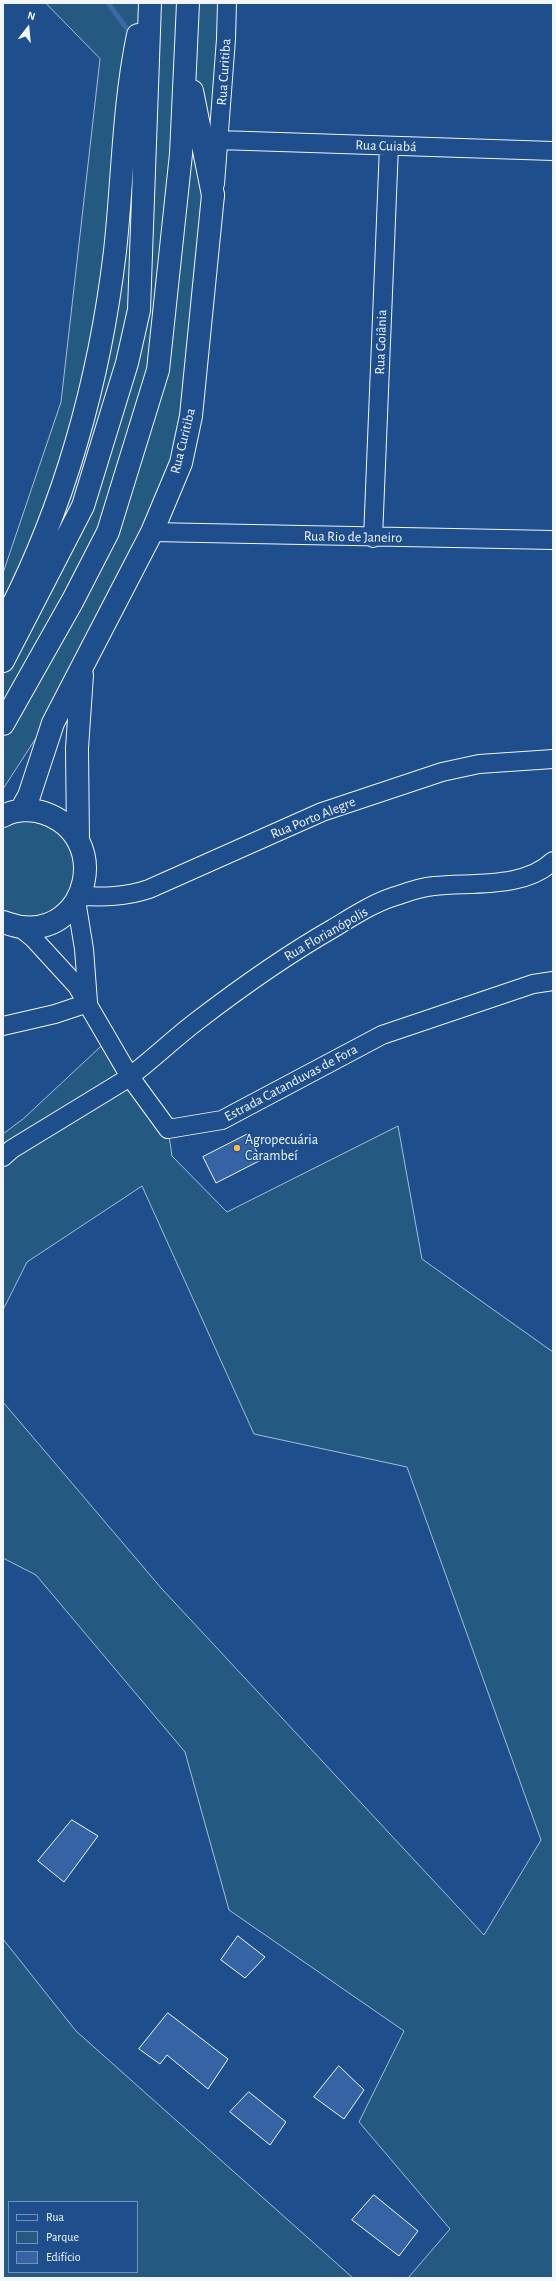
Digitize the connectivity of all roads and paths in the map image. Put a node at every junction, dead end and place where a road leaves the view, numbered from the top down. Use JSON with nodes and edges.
{"nodes":[{"id":1,"x":145,"y":3,"type":"edge"},
{"id":2,"x":150,"y":3,"type":"edge"},
{"id":3,"x":188,"y":3,"type":"edge"},
{"id":4,"x":227,"y":3,"type":"edge"},
{"id":5,"x":186,"y":57,"type":"junction"},
{"id":6,"x":219,"y":140,"type":"junction"},
{"id":7,"x":389,"y":146,"type":"junction"},
{"id":8,"x":553,"y":151,"type":"edge"},
{"id":9,"x":213,"y":195,"type":"junction"},
{"id":10,"x":152,"y":532,"type":"junction"},
{"id":11,"x":373,"y":538,"type":"junction"},
{"id":12,"x":553,"y":540,"type":"edge"},
{"id":13,"x":3,"y":624,"type":"edge"},
{"id":14,"x":3,"y":661,"type":"edge"},
{"id":15,"x":82,"y":667,"type":"junction"},
{"id":16,"x":3,"y":724,"type":"edge"},
{"id":17,"x":553,"y":759,"type":"edge"},
{"id":18,"x":12,"y":813,"type":"edge"},
{"id":19,"x":78,"y":840,"type":"junction"},
{"id":20,"x":553,"y":861,"type":"edge"},
{"id":21,"x":78,"y":898,"type":"junction"},
{"id":22,"x":3,"y":922,"type":"edge"},
{"id":23,"x":553,"y":981,"type":"edge"},
{"id":24,"x":88,"y":1003,"type":"junction"},
{"id":25,"x":3,"y":1026,"type":"edge"},
{"id":26,"x":130,"y":1077,"type":"junction"},
{"id":27,"x":3,"y":1157,"type":"edge"}],
"edges":[{"from":1,"to":13,"type":"main road"},
{"from":2,"to":14,"type":"main road"},
{"from":3,"to":5,"type":"main road"},
{"from":4,"to":6,"type":"street","name":"Rua Curitiba"},
{"from":5,"to":9,"type":"main road","name":"Rua Curitiba"},
{"from":5,"to":16,"type":"main road"},
{"from":6,"to":7,"type":"street","name":"Rua Cuiabá"},
{"from":6,"to":9,"type":"street","name":"Rua Curitiba"},
{"from":7,"to":8,"type":"street","name":"Rua Cuiabá"},
{"from":7,"to":11,"type":"street","name":"Rua Goiânia"},
{"from":9,"to":10,"type":"main road","name":"Rua Curitiba"},
{"from":10,"to":11,"type":"street","name":"Rua Rio de Janeiro"},
{"from":10,"to":15,"type":"main road","name":"Rua Curitiba"},
{"from":11,"to":12,"type":"street","name":"Rua Rio de Janeiro"},
{"from":15,"to":18,"type":"main road","name":"Rua Curitiba"},
{"from":15,"to":19,"type":"main road"},
{"from":17,"to":21,"type":"street","name":"Rua Porto Alegre"},
{"from":18,"to":19,"type":"main road"},
{"from":19,"to":21,"type":"main road"},
{"from":20,"to":26,"type":"street","name":"Rua Florianópolis"},
{"from":21,"to":22,"type":"main road"},
{"from":21,"to":24,"type":"street"},
{"from":22,"to":24,"type":"street","name":"Estrada Catanduvas de Fora"},
{"from":23,"to":26,"type":"street","name":"Estrada Catanduvas de Fora"},
{"from":24,"to":25,"type":"street"},
{"from":24,"to":26,"type":"street","name":"Estrada Catanduvas de Fora"},
{"from":26,"to":27,"type":"street","name":"Rua Florianópolis"}]}
